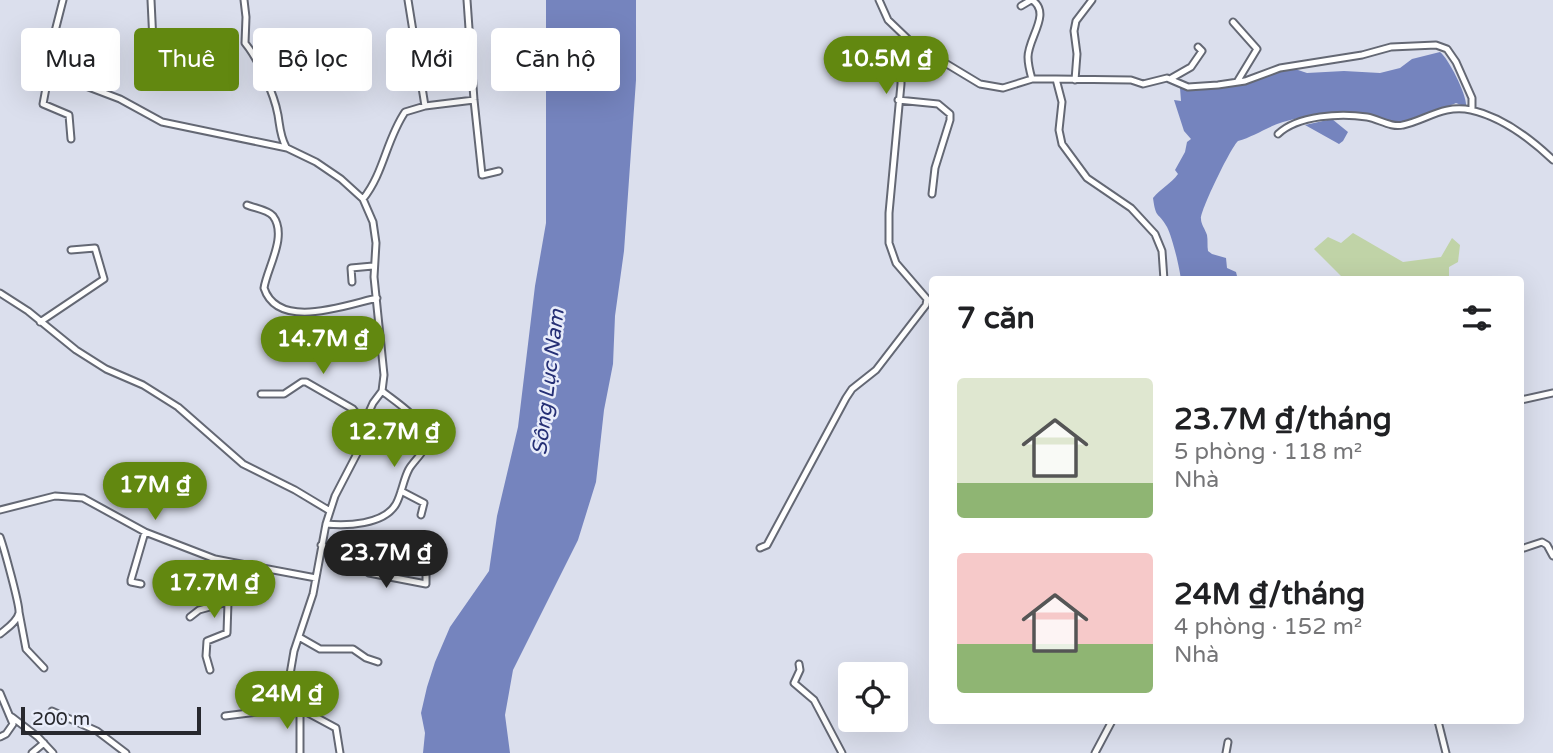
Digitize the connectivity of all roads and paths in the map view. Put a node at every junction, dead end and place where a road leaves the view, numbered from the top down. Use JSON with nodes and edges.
{"nodes":[{"id":1,"x":63,"y":0,"type":"edge"},
{"id":2,"x":151,"y":0,"type":"edge"},
{"id":3,"x":244,"y":0,"type":"edge"},
{"id":4,"x":408,"y":0,"type":"edge"},
{"id":5,"x":467,"y":0,"type":"edge"},
{"id":6,"x":879,"y":0,"type":"edge"},
{"id":7,"x":1031,"y":0,"type":"edge"},
{"id":8,"x":1091,"y":0,"type":"edge"},
{"id":9,"x":1021,"y":6,"type":"dead end"},
{"id":10,"x":1233,"y":22,"type":"dead end"},
{"id":11,"x":56,"y":28,"type":"edge"},
{"id":12,"x":152,"y":28,"type":"edge"},
{"id":13,"x":912,"y":43,"type":"junction"},
{"id":14,"x":1198,"y":47,"type":"dead end"},
{"id":15,"x":1032,"y":79,"type":"junction"},
{"id":16,"x":1056,"y":79,"type":"junction"},
{"id":17,"x":1170,"y":79,"type":"junction"},
{"id":18,"x":1075,"y":80,"type":"junction"},
{"id":19,"x":1237,"y":82,"type":"junction"},
{"id":20,"x":45,"y":91,"type":"edge"},
{"id":21,"x":99,"y":91,"type":"edge"},
{"id":22,"x":474,"y":100,"type":"junction"},
{"id":23,"x":898,"y":100,"type":"junction"},
{"id":24,"x":425,"y":106,"type":"junction"},
{"id":25,"x":1472,"y":110,"type":"junction"},
{"id":26,"x":1278,"y":134,"type":"dead end"},
{"id":27,"x":71,"y":139,"type":"dead end"},
{"id":28,"x":287,"y":148,"type":"junction"},
{"id":29,"x":1553,"y":160,"type":"edge"},
{"id":30,"x":499,"y":171,"type":"dead end"},
{"id":31,"x":932,"y":194,"type":"dead end"},
{"id":32,"x":363,"y":199,"type":"junction"},
{"id":33,"x":247,"y":205,"type":"dead end"},
{"id":34,"x":71,"y":250,"type":"dead end"},
{"id":35,"x":373,"y":266,"type":"junction"},
{"id":36,"x":1164,"y":276,"type":"edge"},
{"id":37,"x":352,"y":282,"type":"dead end"},
{"id":38,"x":0,"y":293,"type":"edge"},
{"id":39,"x":377,"y":298,"type":"junction"},
{"id":40,"x":40,"y":322,"type":"junction"},
{"id":41,"x":382,"y":391,"type":"junction"},
{"id":42,"x":1553,"y":393,"type":"edge"},
{"id":43,"x":261,"y":394,"type":"dead end"},
{"id":44,"x":1524,"y":399,"type":"edge"},
{"id":45,"x":364,"y":423,"type":"junction"},
{"id":46,"x":401,"y":491,"type":"junction"},
{"id":47,"x":0,"y":510,"type":"edge"},
{"id":48,"x":330,"y":511,"type":"junction"},
{"id":49,"x":421,"y":515,"type":"dead end"},
{"id":50,"x":326,"y":524,"type":"junction"},
{"id":51,"x":145,"y":532,"type":"junction"},
{"id":52,"x":0,"y":537,"type":"edge"},
{"id":53,"x":321,"y":545,"type":"junction"},
{"id":54,"x":760,"y":548,"type":"dead end"},
{"id":55,"x":1524,"y":548,"type":"edge"},
{"id":56,"x":1553,"y":556,"type":"edge"},
{"id":57,"x":249,"y":565,"type":"junction"},
{"id":58,"x":426,"y":569,"type":"dead end"},
{"id":59,"x":316,"y":578,"type":"junction"},
{"id":60,"x":141,"y":584,"type":"dead end"},
{"id":61,"x":228,"y":602,"type":"junction"},
{"id":62,"x":19,"y":612,"type":"junction"},
{"id":63,"x":190,"y":617,"type":"dead end"},
{"id":64,"x":0,"y":634,"type":"edge"},
{"id":65,"x":299,"y":637,"type":"junction"},
{"id":66,"x":378,"y":662,"type":"dead end"},
{"id":67,"x":799,"y":664,"type":"dead end"},
{"id":68,"x":44,"y":668,"type":"dead end"},
{"id":69,"x":211,"y":670,"type":"dead end"},
{"id":70,"x":0,"y":693,"type":"edge"},
{"id":71,"x":299,"y":708,"type":"junction"},
{"id":72,"x":52,"y":711,"type":"dead end"},
{"id":73,"x":225,"y":716,"type":"dead end"},
{"id":74,"x":12,"y":717,"type":"junction"},
{"id":75,"x":1110,"y":724,"type":"edge"},
{"id":76,"x":1439,"y":724,"type":"edge"},
{"id":77,"x":0,"y":737,"type":"edge"},
{"id":78,"x":44,"y":743,"type":"junction"},
{"id":79,"x":1228,"y":743,"type":"dead end"},
{"id":80,"x":32,"y":753,"type":"edge"},
{"id":81,"x":53,"y":753,"type":"edge"},
{"id":82,"x":126,"y":753,"type":"edge"},
{"id":83,"x":300,"y":753,"type":"edge"},
{"id":84,"x":340,"y":753,"type":"edge"},
{"id":85,"x":842,"y":753,"type":"edge"},
{"id":86,"x":1095,"y":753,"type":"edge"},
{"id":87,"x":1226,"y":753,"type":"edge"},
{"id":88,"x":1446,"y":753,"type":"edge"}],
"edges":[{"from":1,"to":11,"type":"street"},
{"from":2,"to":12,"type":"street"},
{"from":3,"to":28,"type":"street"},
{"from":4,"to":24,"type":"street"},
{"from":5,"to":22,"type":"street"},
{"from":6,"to":13,"type":"street"},
{"from":7,"to":9,"type":"street"},
{"from":7,"to":15,"type":"street"},
{"from":8,"to":18,"type":"street"},
{"from":10,"to":19,"type":"street"},
{"from":13,"to":15,"type":"street"},
{"from":13,"to":23,"type":"street"},
{"from":14,"to":17,"type":"street"},
{"from":15,"to":16,"type":"street"},
{"from":16,"to":18,"type":"street"},
{"from":16,"to":36,"type":"street"},
{"from":17,"to":18,"type":"street"},
{"from":17,"to":19,"type":"street"},
{"from":19,"to":25,"type":"street"},
{"from":20,"to":27,"type":"street"},
{"from":21,"to":28,"type":"street"},
{"from":22,"to":24,"type":"street"},
{"from":22,"to":30,"type":"street"},
{"from":23,"to":31,"type":"street"},
{"from":23,"to":54,"type":"street"},
{"from":24,"to":32,"type":"street"},
{"from":25,"to":26,"type":"street"},
{"from":25,"to":29,"type":"street"},
{"from":28,"to":32,"type":"street"},
{"from":32,"to":35,"type":"street"},
{"from":33,"to":39,"type":"street"},
{"from":34,"to":40,"type":"street"},
{"from":35,"to":37,"type":"street"},
{"from":35,"to":39,"type":"street"},
{"from":38,"to":40,"type":"street"},
{"from":39,"to":41,"type":"street"},
{"from":40,"to":48,"type":"street"},
{"from":41,"to":45,"type":"street"},
{"from":41,"to":46,"type":"street"},
{"from":42,"to":44,"type":"street"},
{"from":43,"to":45,"type":"street"},
{"from":45,"to":48,"type":"street"},
{"from":46,"to":49,"type":"street"},
{"from":46,"to":50,"type":"street"},
{"from":47,"to":51,"type":"street"},
{"from":48,"to":50,"type":"street"},
{"from":50,"to":53,"type":"street"},
{"from":51,"to":57,"type":"street"},
{"from":51,"to":60,"type":"street"},
{"from":52,"to":62,"type":"street"},
{"from":53,"to":58,"type":"street"},
{"from":53,"to":59,"type":"street"},
{"from":55,"to":56,"type":"street"},
{"from":57,"to":59,"type":"street"},
{"from":57,"to":61,"type":"street"},
{"from":59,"to":65,"type":"street"},
{"from":61,"to":63,"type":"street"},
{"from":61,"to":69,"type":"street"},
{"from":62,"to":64,"type":"street"},
{"from":62,"to":68,"type":"street"},
{"from":65,"to":66,"type":"street"},
{"from":65,"to":71,"type":"street"},
{"from":67,"to":85,"type":"street"},
{"from":70,"to":74,"type":"street"},
{"from":71,"to":73,"type":"street"},
{"from":71,"to":83,"type":"street"},
{"from":71,"to":84,"type":"street"},
{"from":72,"to":82,"type":"street"},
{"from":74,"to":77,"type":"street"},
{"from":74,"to":78,"type":"street"},
{"from":75,"to":86,"type":"street"},
{"from":76,"to":88,"type":"street"},
{"from":78,"to":80,"type":"street"},
{"from":78,"to":81,"type":"street"},
{"from":79,"to":87,"type":"street"}]}
